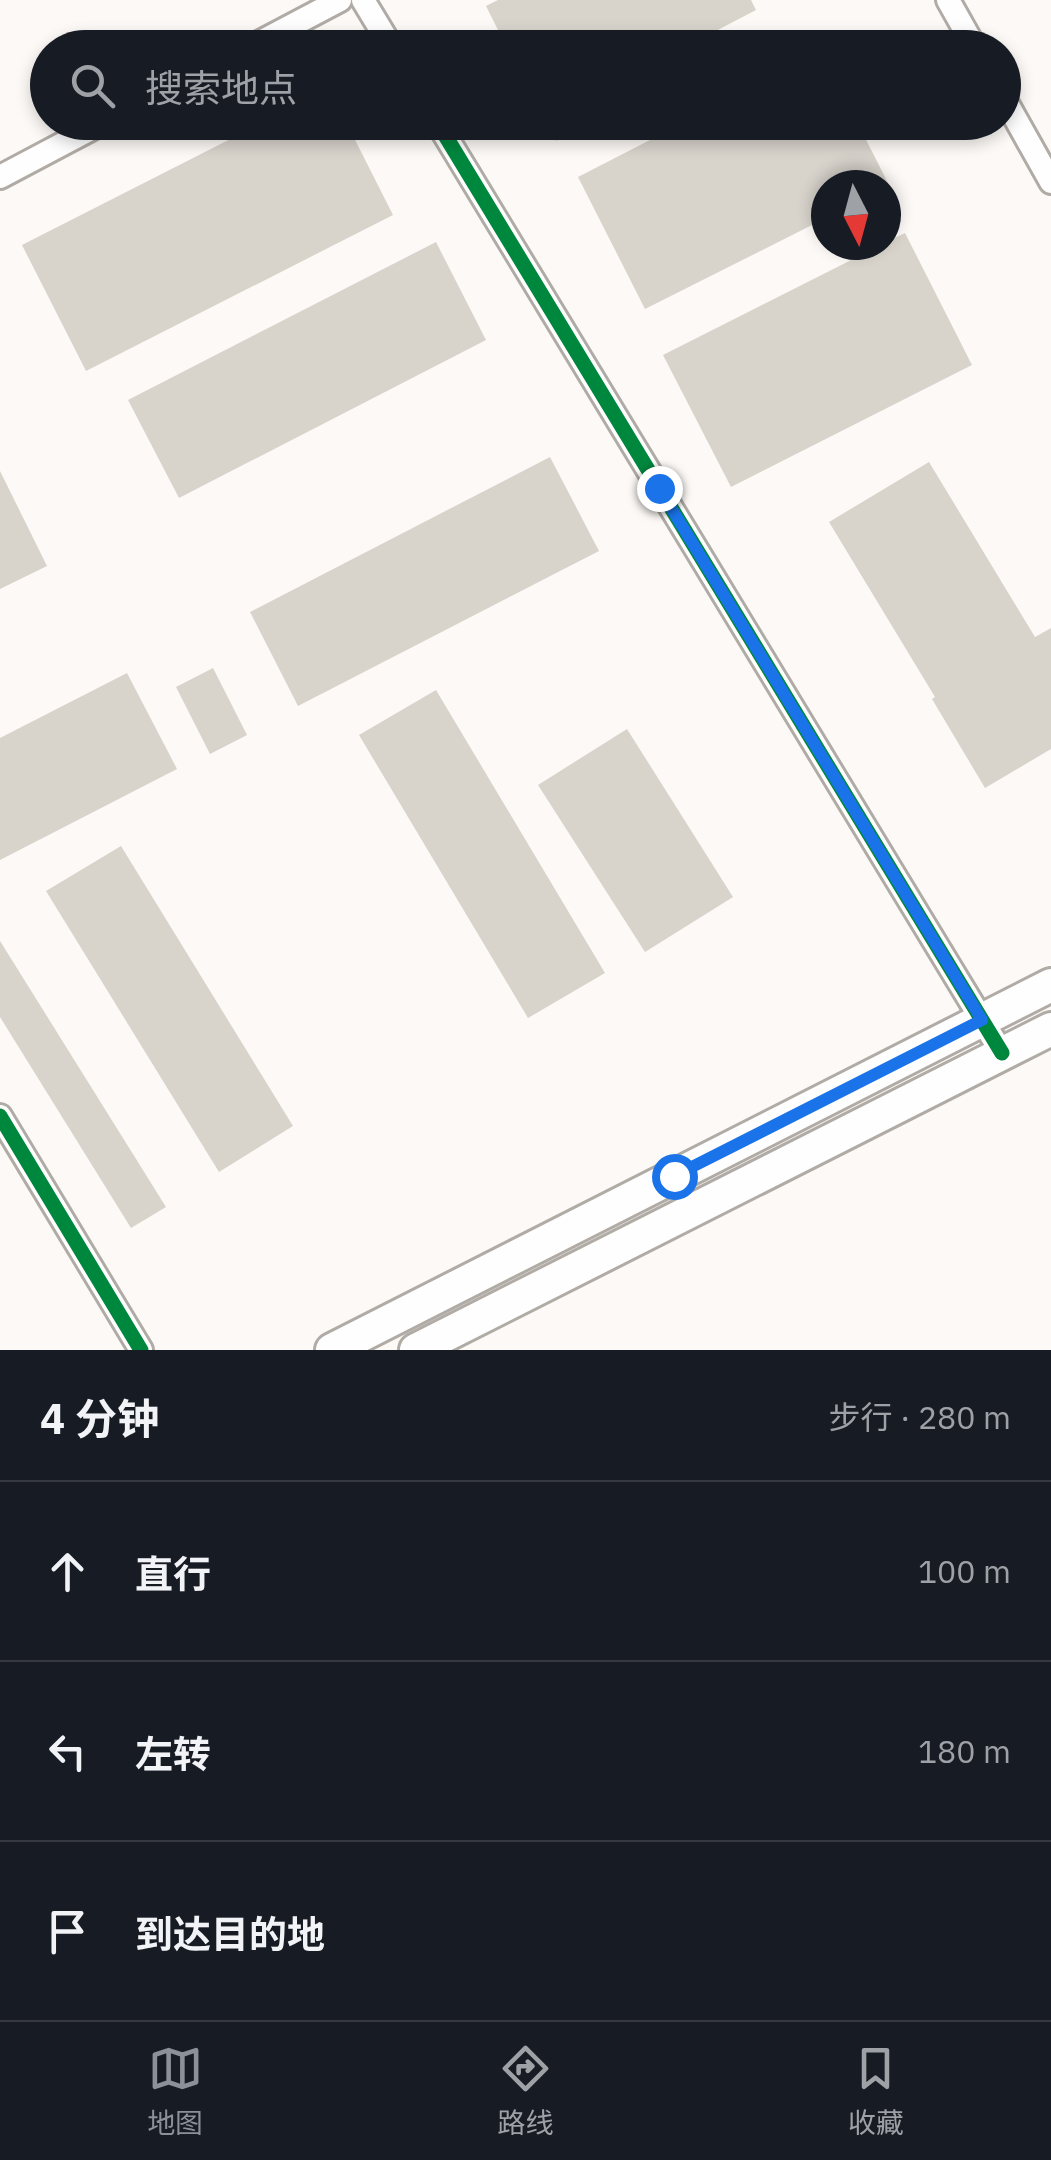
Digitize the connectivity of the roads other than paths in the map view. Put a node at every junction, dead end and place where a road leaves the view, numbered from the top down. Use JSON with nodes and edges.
{"nodes":[{"id":1,"x":340,"y":0,"type":"edge"},
{"id":2,"x":363,"y":0,"type":"edge"},
{"id":3,"x":948,"y":0,"type":"edge"},
{"id":4,"x":283,"y":30,"type":"edge"},
{"id":5,"x":381,"y":30,"type":"edge"},
{"id":6,"x":965,"y":30,"type":"edge"},
{"id":7,"x":1021,"y":128,"type":"edge"},
{"id":8,"x":69,"y":140,"type":"edge"},
{"id":9,"x":448,"y":140,"type":"edge"},
{"id":10,"x":0,"y":176,"type":"edge"},
{"id":11,"x":1051,"y":182,"type":"edge"},
{"id":12,"x":1051,"y":985,"type":"edge"},
{"id":13,"x":982,"y":1020,"type":"junction"},
{"id":14,"x":1051,"y":1029,"type":"edge"},
{"id":15,"x":1002,"y":1054,"type":"junction"},
{"id":16,"x":0,"y":1116,"type":"edge"},
{"id":17,"x":141,"y":1350,"type":"edge"},
{"id":18,"x":332,"y":1350,"type":"edge"},
{"id":19,"x":416,"y":1350,"type":"edge"}],
"edges":[{"from":1,"to":4,"type":"street"},
{"from":2,"to":5,"type":"street"},
{"from":3,"to":6,"type":"street"},
{"from":7,"to":11,"type":"street"},
{"from":8,"to":10,"type":"street"},
{"from":9,"to":13,"type":"street"},
{"from":12,"to":13,"type":"main road"},
{"from":13,"to":15,"type":"street"},
{"from":13,"to":18,"type":"main road"},
{"from":14,"to":15,"type":"main road"},
{"from":15,"to":19,"type":"main road"},
{"from":16,"to":17,"type":"street"}]}
